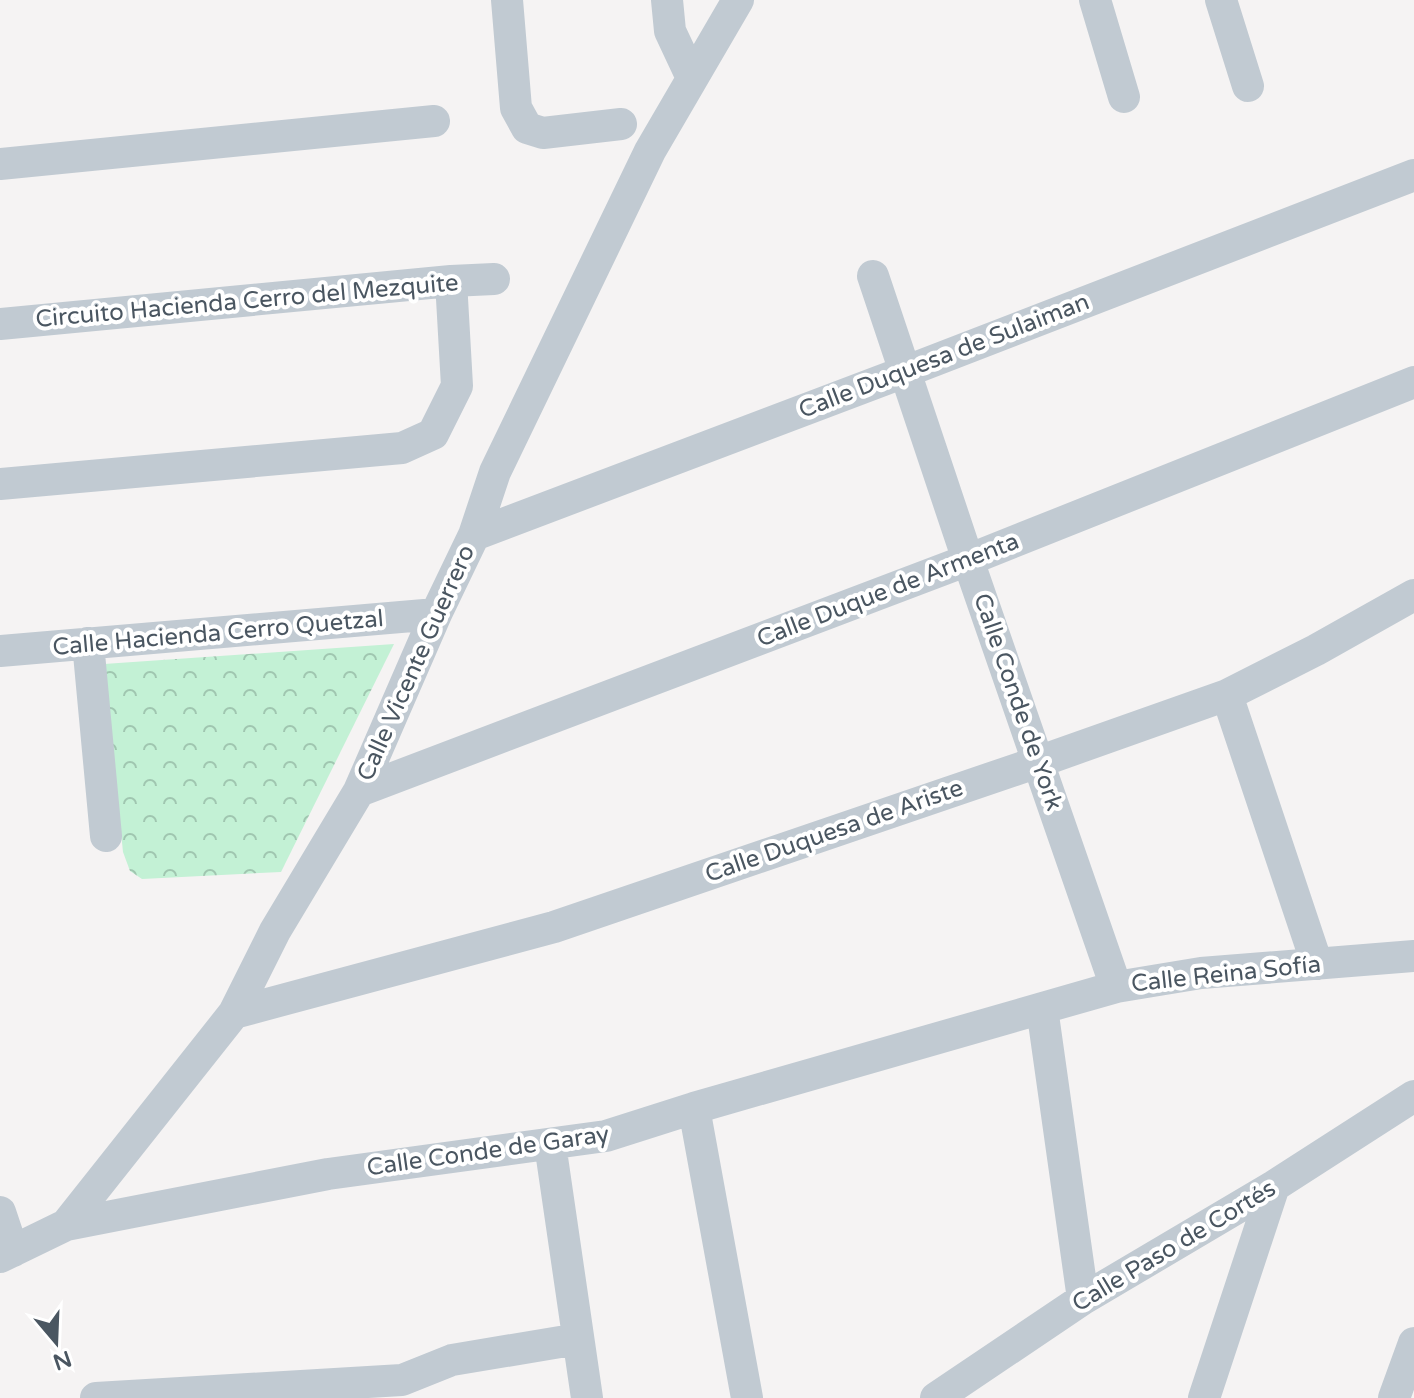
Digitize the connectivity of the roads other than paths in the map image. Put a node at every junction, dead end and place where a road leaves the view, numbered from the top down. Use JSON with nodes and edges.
{"nodes":[{"id":1,"x":507,"y":0,"type":"edge"},
{"id":2,"x":667,"y":0,"type":"edge"},
{"id":3,"x":738,"y":0,"type":"edge"},
{"id":4,"x":1095,"y":0,"type":"edge"},
{"id":5,"x":1221,"y":0,"type":"edge"},
{"id":6,"x":692,"y":78,"type":"junction"},
{"id":7,"x":1248,"y":86,"type":"dead end"},
{"id":8,"x":1124,"y":97,"type":"dead end"},
{"id":9,"x":434,"y":121,"type":"dead end"},
{"id":10,"x":621,"y":124,"type":"dead end"},
{"id":11,"x":0,"y":164,"type":"edge"},
{"id":12,"x":1414,"y":175,"type":"edge"},
{"id":13,"x":873,"y":276,"type":"dead end"},
{"id":14,"x":494,"y":279,"type":"dead end"},
{"id":15,"x":451,"y":281,"type":"junction"},
{"id":16,"x":0,"y":324,"type":"edge"},
{"id":17,"x":907,"y":371,"type":"junction"},
{"id":18,"x":1414,"y":382,"type":"edge"},
{"id":19,"x":0,"y":484,"type":"edge"},
{"id":20,"x":474,"y":535,"type":"junction"},
{"id":21,"x":968,"y":560,"type":"junction"},
{"id":22,"x":1414,"y":595,"type":"edge"},
{"id":23,"x":436,"y":614,"type":"junction"},
{"id":24,"x":88,"y":643,"type":"junction"},
{"id":25,"x":0,"y":651,"type":"edge"},
{"id":26,"x":1227,"y":695,"type":"junction"},
{"id":27,"x":1038,"y":762,"type":"junction"},
{"id":28,"x":359,"y":791,"type":"junction"},
{"id":29,"x":106,"y":836,"type":"dead end"},
{"id":30,"x":1414,"y":956,"type":"edge"},
{"id":31,"x":1317,"y":964,"type":"junction"},
{"id":32,"x":1116,"y":987,"type":"junction"},
{"id":33,"x":1042,"y":1008,"type":"junction"},
{"id":34,"x":234,"y":1013,"type":"junction"},
{"id":35,"x":1414,"y":1096,"type":"edge"},
{"id":36,"x":694,"y":1108,"type":"junction"},
{"id":37,"x":550,"y":1144,"type":"junction"},
{"id":38,"x":1274,"y":1186,"type":"junction"},
{"id":39,"x":0,"y":1212,"type":"edge"},
{"id":40,"x":66,"y":1225,"type":"junction"},
{"id":41,"x":6,"y":1254,"type":"edge"},
{"id":42,"x":1083,"y":1299,"type":"junction"},
{"id":43,"x":578,"y":1339,"type":"junction"},
{"id":44,"x":1414,"y":1343,"type":"edge"},
{"id":45,"x":96,"y":1398,"type":"edge"},
{"id":46,"x":587,"y":1398,"type":"edge"},
{"id":47,"x":747,"y":1398,"type":"edge"},
{"id":48,"x":936,"y":1398,"type":"edge"},
{"id":49,"x":1204,"y":1398,"type":"edge"},
{"id":50,"x":1394,"y":1398,"type":"edge"}],
"edges":[{"from":1,"to":10,"type":"street"},
{"from":2,"to":6,"type":"street"},
{"from":3,"to":6,"type":"street","name":"Calle Vicente Guerrero"},
{"from":4,"to":8,"type":"street"},
{"from":5,"to":7,"type":"street"},
{"from":6,"to":20,"type":"street","name":"Calle Vicente Guerrero"},
{"from":9,"to":11,"type":"street"},
{"from":12,"to":17,"type":"street","name":"Calle Duquesa de Sulaiman"},
{"from":13,"to":17,"type":"street","name":"Calle Conde de York"},
{"from":14,"to":15,"type":"street","name":"Circuito Hacienda Cerro del Mezquite"},
{"from":15,"to":16,"type":"street","name":"Circuito Hacienda Cerro del Mezquite"},
{"from":15,"to":19,"type":"street"},
{"from":17,"to":20,"type":"street","name":"Calle Duquesa de Sulaiman"},
{"from":17,"to":21,"type":"street","name":"Calle Conde de York"},
{"from":18,"to":21,"type":"street","name":"Calle Duque de Armenta"},
{"from":20,"to":23,"type":"street","name":"Calle Vicente Guerrero"},
{"from":21,"to":27,"type":"street","name":"Calle Conde de York"},
{"from":21,"to":28,"type":"street","name":"Calle Duque de Armenta"},
{"from":22,"to":26,"type":"street","name":"Calle Duquesa de Ariste"},
{"from":23,"to":24,"type":"street","name":"Calle Hacienda Cerro Quetzal"},
{"from":23,"to":28,"type":"street","name":"Calle Vicente Guerrero"},
{"from":24,"to":25,"type":"street","name":"Calle Hacienda Cerro Quetzal"},
{"from":24,"to":29,"type":"street"},
{"from":26,"to":27,"type":"street","name":"Calle Duquesa de Ariste"},
{"from":26,"to":31,"type":"street"},
{"from":27,"to":32,"type":"street","name":"Calle Conde de York"},
{"from":27,"to":34,"type":"street","name":"Calle Duquesa de Ariste"},
{"from":28,"to":34,"type":"street","name":"Calle Vicente Guerrero"},
{"from":30,"to":31,"type":"street","name":"Calle Reina Sofía"},
{"from":31,"to":32,"type":"street","name":"Calle Reina Sofía"},
{"from":32,"to":33,"type":"street","name":"Calle Reina Sofía"},
{"from":33,"to":36,"type":"street","name":"Calle Conde de Garay"},
{"from":33,"to":42,"type":"street"},
{"from":34,"to":40,"type":"street","name":"Calle Vicente Guerrero"},
{"from":35,"to":38,"type":"street","name":"Calle Paso de Cortés"},
{"from":36,"to":37,"type":"street","name":"Calle Conde de Garay"},
{"from":36,"to":47,"type":"street"},
{"from":37,"to":40,"type":"street","name":"Calle Conde de Garay"},
{"from":37,"to":43,"type":"street"},
{"from":38,"to":42,"type":"street","name":"Calle Paso de Cortés"},
{"from":38,"to":49,"type":"street"},
{"from":39,"to":41,"type":"street"},
{"from":40,"to":41,"type":"street","name":"Calle Vicente Guerrero"},
{"from":42,"to":48,"type":"street","name":"Calle Paso de Cortés"},
{"from":43,"to":45,"type":"street"},
{"from":43,"to":46,"type":"street"},
{"from":44,"to":50,"type":"street"}]}
